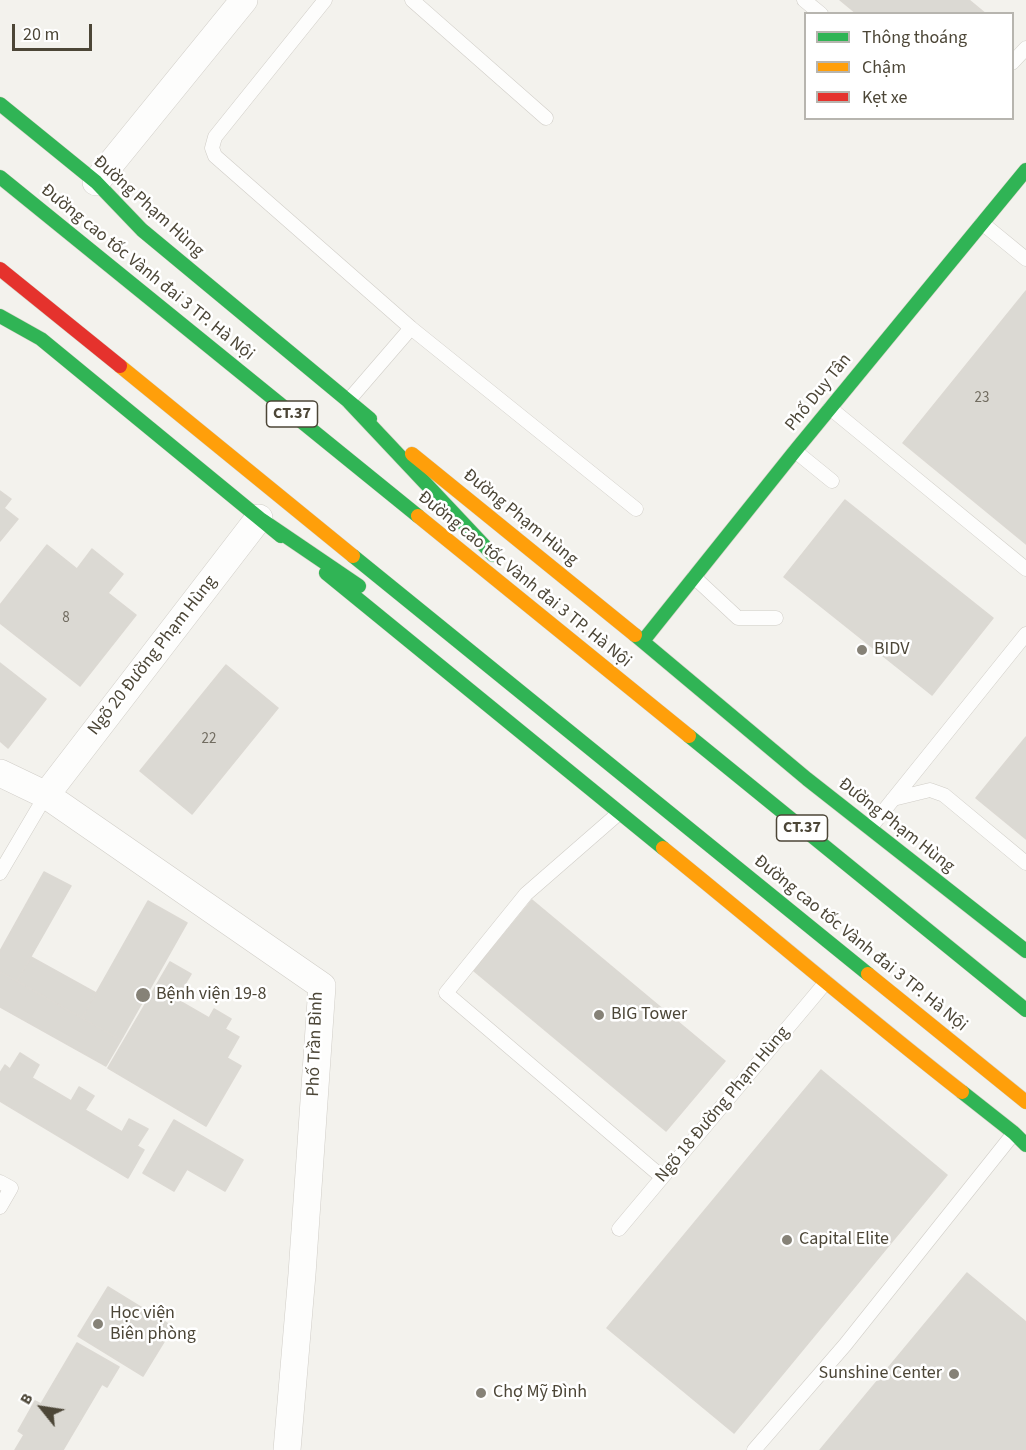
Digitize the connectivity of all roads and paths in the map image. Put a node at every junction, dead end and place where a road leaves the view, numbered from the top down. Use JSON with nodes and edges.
{"nodes":[{"id":1,"x":244,"y":0,"type":"edge"},
{"id":2,"x":324,"y":0,"type":"edge"},
{"id":3,"x":412,"y":0,"type":"edge"},
{"id":4,"x":804,"y":0,"type":"edge"},
{"id":5,"x":819,"y":12,"type":"edge"},
{"id":6,"x":1026,"y":48,"type":"edge"},
{"id":7,"x":1014,"y":61,"type":"edge"},
{"id":8,"x":0,"y":104,"type":"edge"},
{"id":9,"x":546,"y":118,"type":"dead end"},
{"id":10,"x":1026,"y":170,"type":"edge"},
{"id":11,"x":0,"y":177,"type":"edge"},
{"id":12,"x":1021,"y":186,"type":"edge"},
{"id":13,"x":95,"y":191,"type":"junction"},
{"id":14,"x":982,"y":223,"type":"junction"},
{"id":15,"x":1026,"y":259,"type":"edge"},
{"id":16,"x":0,"y":269,"type":"edge"},
{"id":17,"x":0,"y":309,"type":"edge"},
{"id":18,"x":0,"y":316,"type":"edge"},
{"id":19,"x":411,"y":328,"type":"junction"},
{"id":20,"x":41,"y":339,"type":"junction"},
{"id":21,"x":348,"y":401,"type":"junction"},
{"id":22,"x":830,"y":408,"type":"junction"},
{"id":23,"x":795,"y":451,"type":"junction"},
{"id":24,"x":832,"y":481,"type":"dead end"},
{"id":25,"x":636,"y":509,"type":"dead end"},
{"id":26,"x":259,"y":518,"type":"junction"},
{"id":27,"x":1026,"y":569,"type":"edge"},
{"id":28,"x":694,"y":577,"type":"junction"},
{"id":29,"x":384,"y":603,"type":"dead end"},
{"id":30,"x":776,"y":618,"type":"dead end"},
{"id":31,"x":413,"y":622,"type":"dead end"},
{"id":32,"x":1026,"y":634,"type":"edge"},
{"id":33,"x":643,"y":641,"type":"junction"},
{"id":34,"x":583,"y":651,"type":"junction"},
{"id":35,"x":538,"y":706,"type":"junction"},
{"id":36,"x":0,"y":773,"type":"edge"},
{"id":37,"x":46,"y":795,"type":"junction"},
{"id":38,"x":893,"y":799,"type":"junction"},
{"id":39,"x":620,"y":812,"type":"junction"},
{"id":40,"x":870,"y":828,"type":"junction"},
{"id":41,"x":1026,"y":863,"type":"edge"},
{"id":42,"x":0,"y":873,"type":"edge"},
{"id":43,"x":1026,"y":951,"type":"edge"},
{"id":44,"x":826,"y":982,"type":"junction"},
{"id":45,"x":1023,"y":1008,"type":"edge"},
{"id":46,"x":1026,"y":1102,"type":"edge"},
{"id":47,"x":1014,"y":1133,"type":"junction"},
{"id":48,"x":1026,"y":1145,"type":"edge"},
{"id":49,"x":662,"y":1177,"type":"junction"},
{"id":50,"x":0,"y":1182,"type":"edge"},
{"id":51,"x":0,"y":1207,"type":"edge"},
{"id":52,"x":619,"y":1229,"type":"dead end"},
{"id":53,"x":287,"y":1450,"type":"edge"},
{"id":54,"x":754,"y":1450,"type":"edge"}],
"edges":[{"from":1,"to":13,"type":"street"},
{"from":2,"to":19,"type":"lane"},
{"from":3,"to":9,"type":"lane"},
{"from":4,"to":5,"type":"lane"},
{"from":6,"to":7,"type":"lane"},
{"from":8,"to":13,"type":"main road","name":"Đường Phạm Hùng"},
{"from":10,"to":12,"type":"main road","name":"Phố Duy Tân"},
{"from":11,"to":34,"type":"main road","name":"Đường cao tốc Vành đai 3 TP. Hà Nội","number":"CT.37"},
{"from":12,"to":14,"type":"main road","name":"Phố Duy Tân"},
{"from":13,"to":21,"type":"main road","name":"Đường Phạm Hùng"},
{"from":14,"to":15,"type":"lane"},
{"from":14,"to":22,"type":"main road","name":"Phố Duy Tân"},
{"from":16,"to":35,"type":"main road","name":"Đường cao tốc Vành đai 3 TP. Hà Nội"},
{"from":17,"to":20,"type":"main road"},
{"from":18,"to":20,"type":"main road"},
{"from":19,"to":21,"type":"lane"},
{"from":19,"to":25,"type":"lane"},
{"from":20,"to":26,"type":"main road"},
{"from":21,"to":33,"type":"main road","name":"Đường Phạm Hùng"},
{"from":21,"to":34,"type":"main road"},
{"from":22,"to":23,"type":"main road","name":"Phố Duy Tân"},
{"from":22,"to":27,"type":"lane"},
{"from":23,"to":24,"type":"lane"},
{"from":23,"to":28,"type":"main road","name":"Phố Duy Tân"},
{"from":26,"to":29,"type":"main road"},
{"from":26,"to":37,"type":"street","name":"Ngõ 20 Đường Phạm Hùng"},
{"from":26,"to":39,"type":"main road"},
{"from":28,"to":30,"type":"lane"},
{"from":28,"to":33,"type":"main road","name":"Phố Duy Tân"},
{"from":31,"to":35,"type":"main road"},
{"from":32,"to":38,"type":"lane"},
{"from":33,"to":40,"type":"main road","name":"Đường Phạm Hùng"},
{"from":34,"to":45,"type":"main road","name":"Đường cao tốc Vành đai 3 TP. Hà Nội","number":"CT.37"},
{"from":35,"to":46,"type":"main road","name":"Đường cao tốc Vành đai 3 TP. Hà Nội"},
{"from":36,"to":37,"type":"street","name":"Phố Trần Bình"},
{"from":37,"to":42,"type":"lane"},
{"from":37,"to":53,"type":"street","name":"Phố Trần Bình"},
{"from":38,"to":40,"type":"lane"},
{"from":38,"to":41,"type":"lane"},
{"from":39,"to":44,"type":"main road"},
{"from":39,"to":49,"type":"lane"},
{"from":40,"to":43,"type":"main road","name":"Đường Phạm Hùng"},
{"from":44,"to":47,"type":"main road"},
{"from":44,"to":49,"type":"lane","name":"Ngõ 18 Đường Phạm Hùng"},
{"from":47,"to":48,"type":"main road"},
{"from":47,"to":54,"type":"lane"},
{"from":49,"to":52,"type":"lane","name":"Ngõ 18 Đường Phạm Hùng"},
{"from":50,"to":51,"type":"lane"}]}
